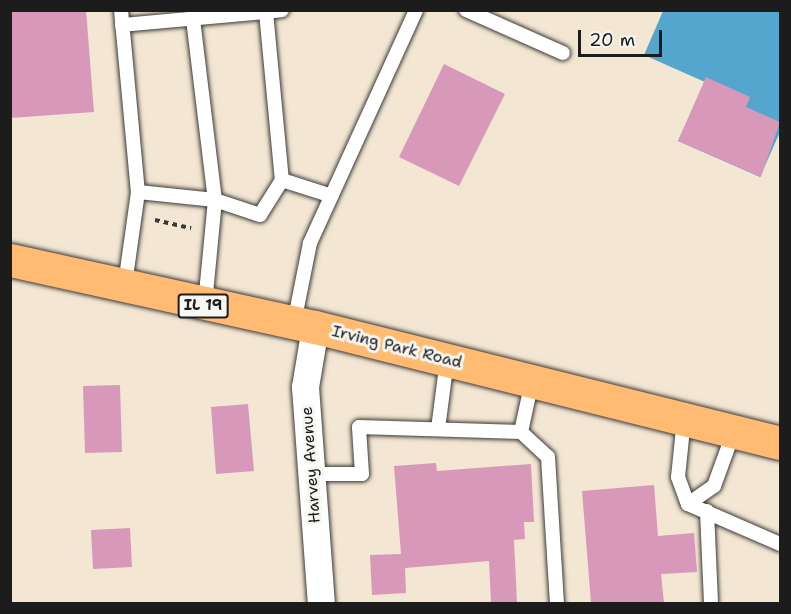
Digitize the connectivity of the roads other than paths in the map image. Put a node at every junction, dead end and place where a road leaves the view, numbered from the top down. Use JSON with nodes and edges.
{"nodes":[{"id":1,"x":121,"y":10,"type":"edge"},
{"id":2,"x":282,"y":10,"type":"edge"},
{"id":3,"x":416,"y":10,"type":"edge"},
{"id":4,"x":466,"y":10,"type":"edge"},
{"id":5,"x":266,"y":12,"type":"junction"},
{"id":6,"x":212,"y":14,"type":"edge"},
{"id":7,"x":193,"y":19,"type":"junction"},
{"id":8,"x":122,"y":25,"type":"junction"},
{"id":9,"x":562,"y":53,"type":"dead end"},
{"id":10,"x":282,"y":180,"type":"junction"},
{"id":11,"x":138,"y":192,"type":"junction"},
{"id":12,"x":332,"y":196,"type":"junction"},
{"id":13,"x":215,"y":200,"type":"junction"},
{"id":14,"x":10,"y":260,"type":"edge"},
{"id":15,"x":125,"y":287,"type":"junction"},
{"id":16,"x":205,"y":306,"type":"junction"},
{"id":17,"x":305,"y":325,"type":"junction"},
{"id":18,"x":447,"y":360,"type":"junction"},
{"id":19,"x":532,"y":381,"type":"junction"},
{"id":20,"x":684,"y":419,"type":"junction"},
{"id":21,"x":438,"y":429,"type":"junction"},
{"id":22,"x":734,"y":431,"type":"junction"},
{"id":23,"x":521,"y":432,"type":"junction"},
{"id":24,"x":780,"y":443,"type":"edge"},
{"id":25,"x":311,"y":474,"type":"junction"},
{"id":26,"x":688,"y":504,"type":"junction"},
{"id":27,"x":707,"y":511,"type":"junction"},
{"id":28,"x":780,"y":544,"type":"edge"},
{"id":29,"x":321,"y":603,"type":"edge"},
{"id":30,"x":556,"y":603,"type":"edge"},
{"id":31,"x":711,"y":603,"type":"edge"}],
"edges":[{"from":1,"to":8,"type":"lane"},
{"from":2,"to":5,"type":"lane"},
{"from":3,"to":12,"type":"lane"},
{"from":4,"to":9,"type":"lane"},
{"from":5,"to":6,"type":"lane"},
{"from":5,"to":10,"type":"lane"},
{"from":6,"to":7,"type":"lane"},
{"from":7,"to":8,"type":"lane"},
{"from":7,"to":13,"type":"lane"},
{"from":8,"to":11,"type":"lane"},
{"from":10,"to":12,"type":"lane"},
{"from":10,"to":13,"type":"lane"},
{"from":11,"to":13,"type":"lane"},
{"from":11,"to":15,"type":"lane"},
{"from":12,"to":17,"type":"lane"},
{"from":13,"to":16,"type":"lane"},
{"from":14,"to":15,"type":"main road","name":"Irving Park Road","number":"IL 19"},
{"from":15,"to":16,"type":"main road","name":"Irving Park Road","number":"IL 19"},
{"from":16,"to":17,"type":"main road","name":"Irving Park Road","number":"IL 19"},
{"from":17,"to":18,"type":"main road","name":"Irving Park Road","number":"IL 19"},
{"from":17,"to":25,"type":"street","name":"Harvey Avenue"},
{"from":18,"to":19,"type":"main road","name":"Irving Park Road","number":"IL 19"},
{"from":18,"to":21,"type":"lane"},
{"from":19,"to":20,"type":"main road","name":"Irving Park Road","number":"IL 19"},
{"from":19,"to":23,"type":"lane"},
{"from":20,"to":22,"type":"main road","name":"Irving Park Road","number":"IL 19"},
{"from":20,"to":26,"type":"lane"},
{"from":21,"to":23,"type":"lane"},
{"from":21,"to":25,"type":"lane"},
{"from":22,"to":24,"type":"main road","name":"Irving Park Road","number":"IL 19"},
{"from":22,"to":26,"type":"lane"},
{"from":23,"to":30,"type":"lane"},
{"from":25,"to":29,"type":"street","name":"Harvey Avenue"},
{"from":26,"to":27,"type":"lane"},
{"from":27,"to":28,"type":"lane"},
{"from":27,"to":31,"type":"lane"}]}
